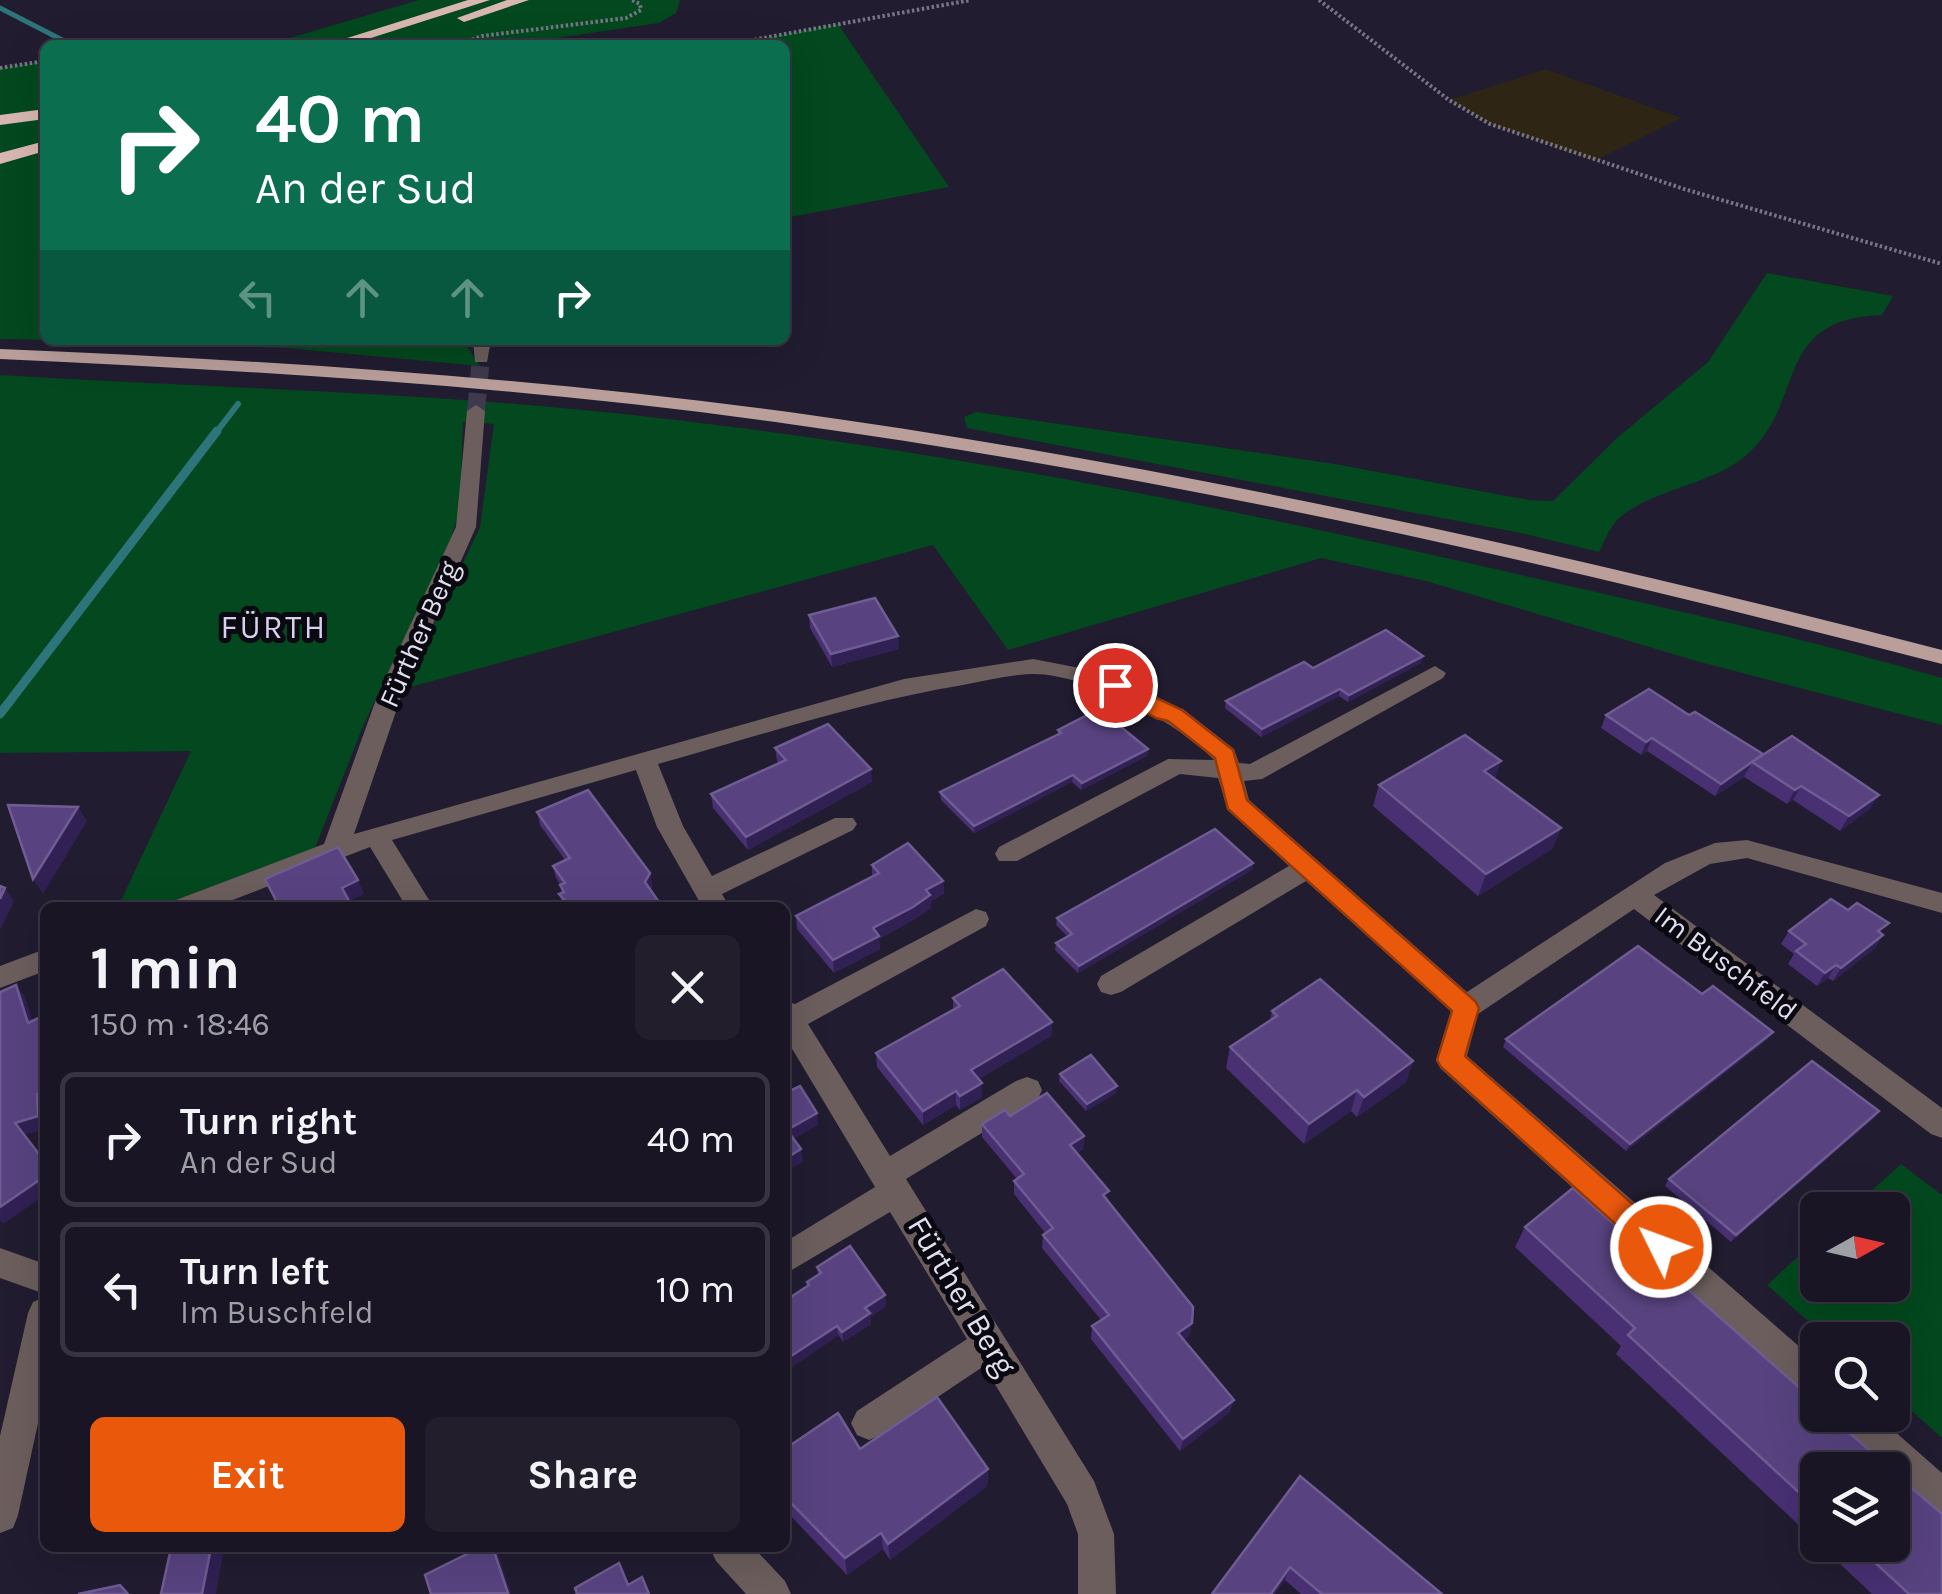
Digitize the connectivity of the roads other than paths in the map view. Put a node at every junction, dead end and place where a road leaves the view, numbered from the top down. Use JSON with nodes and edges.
{"nodes":[{"id":1,"x":483,"y":0,"type":"edge"},
{"id":2,"x":522,"y":0,"type":"edge"},
{"id":3,"x":350,"y":40,"type":"edge"},
{"id":4,"x":390,"y":40,"type":"edge"},
{"id":5,"x":40,"y":115,"type":"edge"},
{"id":6,"x":0,"y":120,"type":"edge"},
{"id":7,"x":40,"y":134,"type":"edge"},
{"id":8,"x":0,"y":146,"type":"edge"},
{"id":9,"x":40,"y":147,"type":"edge"},
{"id":10,"x":0,"y":159,"type":"edge"},
{"id":11,"x":0,"y":354,"type":"edge"},
{"id":12,"x":476,"y":412,"type":"tunnel mouth"},
{"id":13,"x":1942,"y":656,"type":"edge"},
{"id":14,"x":1435,"y":673,"type":"dead end"},
{"id":15,"x":644,"y":760,"type":"junction"},
{"id":16,"x":1229,"y":773,"type":"junction"},
{"id":17,"x":844,"y":824,"type":"dead end"},
{"id":18,"x":376,"y":834,"type":"junction"},
{"id":19,"x":334,"y":850,"type":"junction"},
{"id":20,"x":1008,"y":854,"type":"dead end"},
{"id":21,"x":1306,"y":868,"type":"junction"},
{"id":22,"x":1636,"y":895,"type":"junction"},
{"id":23,"x":712,"y":899,"type":"edge"},
{"id":24,"x":198,"y":902,"type":"edge"},
{"id":25,"x":416,"y":902,"type":"edge"},
{"id":26,"x":1942,"y":903,"type":"edge"},
{"id":27,"x":976,"y":920,"type":"dead end"},
{"id":28,"x":40,"y":962,"type":"edge"},
{"id":29,"x":0,"y":977,"type":"edge"},
{"id":30,"x":1110,"y":984,"type":"dead end"},
{"id":31,"x":1466,"y":1008,"type":"junction"},
{"id":32,"x":790,"y":1015,"type":"edge"},
{"id":33,"x":790,"y":1019,"type":"edge"},
{"id":34,"x":1026,"y":1090,"type":"dead end"},
{"id":35,"x":1942,"y":1124,"type":"edge"},
{"id":36,"x":893,"y":1182,"type":"junction"},
{"id":37,"x":790,"y":1255,"type":"edge"},
{"id":38,"x":0,"y":1263,"type":"edge"},
{"id":39,"x":40,"y":1277,"type":"edge"},
{"id":40,"x":40,"y":1335,"type":"edge"},
{"id":41,"x":991,"y":1342,"type":"junction"},
{"id":42,"x":1800,"y":1370,"type":"edge"},
{"id":43,"x":869,"y":1424,"type":"dead end"},
{"id":44,"x":1869,"y":1432,"type":"edge"},
{"id":45,"x":1942,"y":1497,"type":"edge"},
{"id":46,"x":0,"y":1515,"type":"edge"},
{"id":47,"x":733,"y":1552,"type":"edge"},
{"id":48,"x":772,"y":1594,"type":"edge"},
{"id":49,"x":1097,"y":1594,"type":"edge"}],
"edges":[{"from":1,"to":3,"type":"highway"},
{"from":2,"to":4,"type":"highway"},
{"from":5,"to":6,"type":"highway"},
{"from":7,"to":8,"type":"highway"},
{"from":9,"to":10,"type":"highway"},
{"from":11,"to":13,"type":"main road"},
{"from":12,"to":19,"type":"street","name":"Fürther Berg"},
{"from":14,"to":16,"type":"street"},
{"from":15,"to":16,"type":"street"},
{"from":15,"to":18,"type":"street"},
{"from":15,"to":23,"type":"street"},
{"from":16,"to":20,"type":"street"},
{"from":16,"to":21,"type":"street"},
{"from":17,"to":23,"type":"street"},
{"from":18,"to":19,"type":"street"},
{"from":18,"to":25,"type":"street"},
{"from":19,"to":24,"type":"street"},
{"from":21,"to":30,"type":"street"},
{"from":21,"to":31,"type":"street"},
{"from":22,"to":26,"type":"street"},
{"from":22,"to":31,"type":"street","name":"Im Buschfeld"},
{"from":22,"to":35,"type":"street","name":"Im Buschfeld"},
{"from":27,"to":32,"type":"street"},
{"from":28,"to":29,"type":"street"},
{"from":31,"to":42,"type":"street"},
{"from":33,"to":36,"type":"street","name":"Fürther Berg"},
{"from":34,"to":36,"type":"street"},
{"from":36,"to":37,"type":"street"},
{"from":36,"to":41,"type":"street","name":"Fürther Berg"},
{"from":38,"to":39,"type":"street"},
{"from":40,"to":46,"type":"street"},
{"from":41,"to":43,"type":"street"},
{"from":41,"to":49,"type":"street","name":"Fürther Berg"},
{"from":44,"to":45,"type":"street"},
{"from":47,"to":48,"type":"street"}]}
